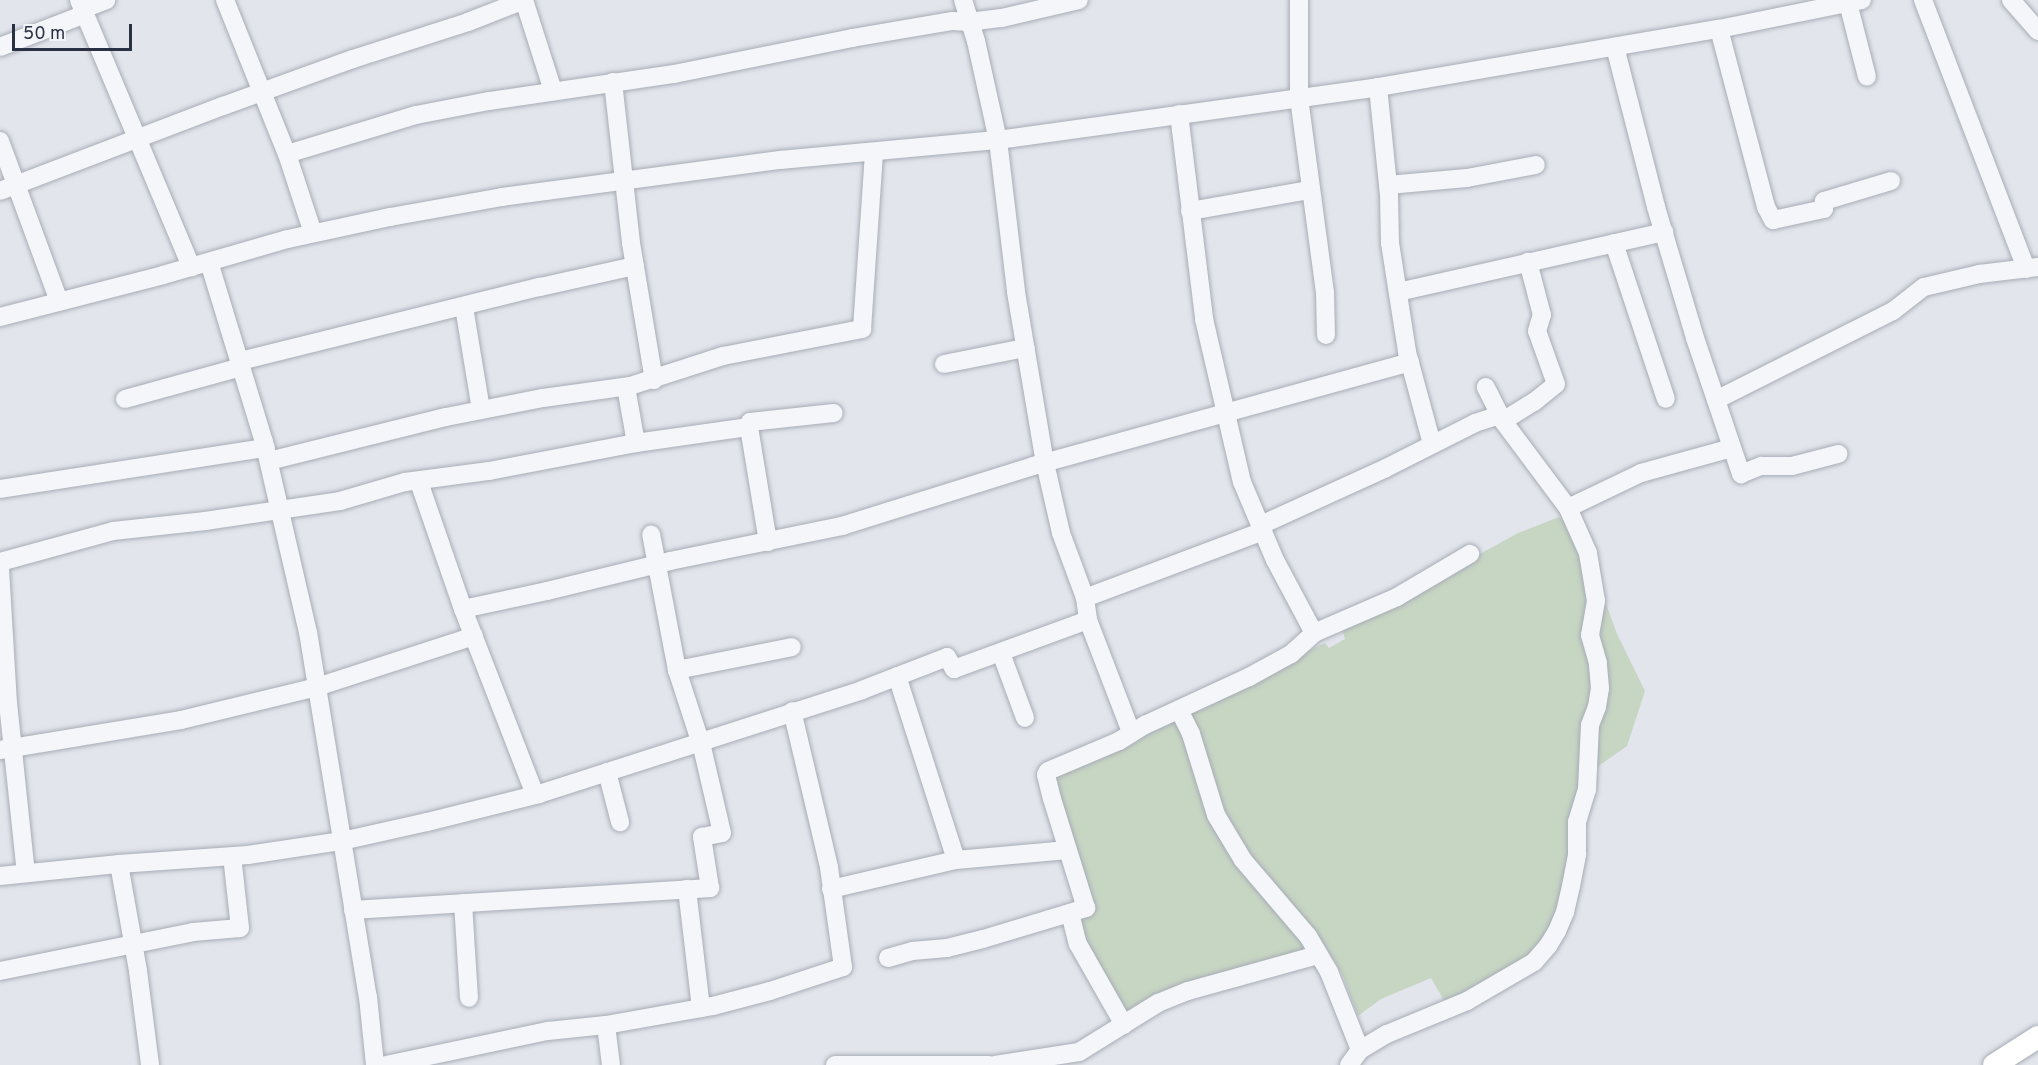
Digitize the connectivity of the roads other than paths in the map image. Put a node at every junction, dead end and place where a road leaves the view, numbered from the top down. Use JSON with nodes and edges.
{"nodes":[{"id":1,"x":106,"y":0,"type":"edge"},
{"id":2,"x":225,"y":0,"type":"edge"},
{"id":3,"x":524,"y":0,"type":"edge"},
{"id":4,"x":963,"y":0,"type":"edge"},
{"id":5,"x":1079,"y":0,"type":"edge"},
{"id":6,"x":1299,"y":0,"type":"edge"},
{"id":7,"x":1923,"y":0,"type":"edge"},
{"id":8,"x":2011,"y":0,"type":"edge"},
{"id":9,"x":1855,"y":2,"type":"edge"},
{"id":10,"x":83,"y":8,"type":"edge"},
{"id":11,"x":968,"y":22,"type":"junction"},
{"id":12,"x":1719,"y":29,"type":"junction"},
{"id":13,"x":2038,"y":31,"type":"edge"},
{"id":14,"x":0,"y":47,"type":"edge"},
{"id":15,"x":1615,"y":47,"type":"junction"},
{"id":16,"x":1867,"y":77,"type":"dead end"},
{"id":17,"x":613,"y":82,"type":"junction"},
{"id":18,"x":1378,"y":87,"type":"junction"},
{"id":19,"x":553,"y":91,"type":"junction"},
{"id":20,"x":263,"y":92,"type":"junction"},
{"id":21,"x":1299,"y":98,"type":"junction"},
{"id":22,"x":1179,"y":114,"type":"junction"},
{"id":23,"x":138,"y":137,"type":"junction"},
{"id":24,"x":998,"y":140,"type":"junction"},
{"id":25,"x":0,"y":141,"type":"edge"},
{"id":26,"x":874,"y":152,"type":"junction"},
{"id":27,"x":287,"y":154,"type":"junction"},
{"id":28,"x":1536,"y":165,"type":"dead end"},
{"id":29,"x":626,"y":181,"type":"junction"},
{"id":30,"x":1891,"y":181,"type":"dead end"},
{"id":31,"x":1388,"y":185,"type":"junction"},
{"id":32,"x":8,"y":188,"type":"edge"},
{"id":33,"x":1309,"y":190,"type":"junction"},
{"id":34,"x":1190,"y":211,"type":"junction"},
{"id":35,"x":1664,"y":232,"type":"junction"},
{"id":36,"x":313,"y":233,"type":"junction"},
{"id":37,"x":1614,"y":243,"type":"junction"},
{"id":38,"x":1528,"y":262,"type":"junction"},
{"id":39,"x":200,"y":265,"type":"junction"},
{"id":40,"x":635,"y":266,"type":"junction"},
{"id":41,"x":2032,"y":268,"type":"edge"},
{"id":42,"x":1398,"y":292,"type":"junction"},
{"id":43,"x":59,"y":301,"type":"junction"},
{"id":44,"x":464,"y":307,"type":"junction"},
{"id":45,"x":0,"y":317,"type":"edge"},
{"id":46,"x":1326,"y":335,"type":"dead end"},
{"id":47,"x":1024,"y":348,"type":"junction"},
{"id":48,"x":1410,"y":363,"type":"junction"},
{"id":49,"x":241,"y":364,"type":"junction"},
{"id":50,"x":944,"y":364,"type":"dead end"},
{"id":51,"x":654,"y":380,"type":"junction"},
{"id":52,"x":626,"y":387,"type":"junction"},
{"id":53,"x":1486,"y":387,"type":"dead end"},
{"id":54,"x":125,"y":399,"type":"dead end"},
{"id":55,"x":1666,"y":399,"type":"dead end"},
{"id":56,"x":1716,"y":400,"type":"junction"},
{"id":57,"x":481,"y":410,"type":"junction"},
{"id":58,"x":1225,"y":412,"type":"junction"},
{"id":59,"x":834,"y":413,"type":"dead end"},
{"id":60,"x":1501,"y":418,"type":"junction"},
{"id":61,"x":749,"y":428,"type":"junction"},
{"id":62,"x":636,"y":443,"type":"junction"},
{"id":63,"x":1432,"y":444,"type":"junction"},
{"id":64,"x":1732,"y":448,"type":"junction"},
{"id":65,"x":1838,"y":454,"type":"dead end"},
{"id":66,"x":267,"y":455,"type":"junction"},
{"id":67,"x":1044,"y":463,"type":"junction"},
{"id":68,"x":419,"y":482,"type":"junction"},
{"id":69,"x":0,"y":489,"type":"edge"},
{"id":70,"x":1568,"y":508,"type":"junction"},
{"id":71,"x":281,"y":509,"type":"junction"},
{"id":72,"x":1262,"y":528,"type":"junction"},
{"id":73,"x":651,"y":534,"type":"dead end"},
{"id":74,"x":768,"y":542,"type":"junction"},
{"id":75,"x":1470,"y":554,"type":"dead end"},
{"id":76,"x":0,"y":562,"type":"edge"},
{"id":77,"x":657,"y":564,"type":"junction"},
{"id":78,"x":0,"y":569,"type":"edge"},
{"id":79,"x":1085,"y":598,"type":"junction"},
{"id":80,"x":463,"y":609,"type":"junction"},
{"id":81,"x":1088,"y":620,"type":"junction"},
{"id":82,"x":1314,"y":633,"type":"junction"},
{"id":83,"x":474,"y":636,"type":"junction"},
{"id":84,"x":792,"y":647,"type":"dead end"},
{"id":85,"x":1001,"y":652,"type":"junction"},
{"id":86,"x":677,"y":670,"type":"junction"},
{"id":87,"x":897,"y":676,"type":"junction"},
{"id":88,"x":317,"y":687,"type":"junction"},
{"id":89,"x":1179,"y":710,"type":"junction"},
{"id":90,"x":792,"y":711,"type":"junction"},
{"id":91,"x":1025,"y":718,"type":"dead end"},
{"id":92,"x":1131,"y":732,"type":"junction"},
{"id":93,"x":701,"y":742,"type":"junction"},
{"id":94,"x":6,"y":749,"type":"edge"},
{"id":95,"x":606,"y":772,"type":"junction"},
{"id":96,"x":535,"y":795,"type":"junction"},
{"id":97,"x":620,"y":822,"type":"dead end"},
{"id":98,"x":342,"y":841,"type":"junction"},
{"id":99,"x":1068,"y":850,"type":"junction"},
{"id":100,"x":232,"y":856,"type":"junction"},
{"id":101,"x":956,"y":860,"type":"junction"},
{"id":102,"x":119,"y":864,"type":"junction"},
{"id":103,"x":27,"y":873,"type":"junction"},
{"id":104,"x":0,"y":876,"type":"edge"},
{"id":105,"x":831,"y":889,"type":"junction"},
{"id":106,"x":687,"y":890,"type":"junction"},
{"id":107,"x":463,"y":903,"type":"junction"},
{"id":108,"x":353,"y":910,"type":"junction"},
{"id":109,"x":1071,"y":913,"type":"junction"},
{"id":110,"x":133,"y":945,"type":"junction"},
{"id":111,"x":1318,"y":955,"type":"junction"},
{"id":112,"x":888,"y":958,"type":"dead end"},
{"id":113,"x":0,"y":971,"type":"edge"},
{"id":114,"x":469,"y":998,"type":"dead end"},
{"id":115,"x":701,"y":1008,"type":"junction"},
{"id":116,"x":606,"y":1025,"type":"junction"},
{"id":117,"x":1124,"y":1025,"type":"junction"},
{"id":118,"x":2038,"y":1036,"type":"edge"},
{"id":119,"x":1354,"y":1058,"type":"edge"},
{"id":120,"x":1069,"y":1059,"type":"edge"},
{"id":121,"x":150,"y":1065,"type":"edge"},
{"id":122,"x":375,"y":1065,"type":"edge"},
{"id":123,"x":386,"y":1065,"type":"edge"},
{"id":124,"x":611,"y":1065,"type":"edge"},
{"id":125,"x":835,"y":1065,"type":"edge"},
{"id":126,"x":989,"y":1065,"type":"edge"},
{"id":127,"x":995,"y":1065,"type":"edge"},
{"id":128,"x":1994,"y":1065,"type":"edge"}],
"edges":[{"from":1,"to":10,"type":"street"},
{"from":2,"to":20,"type":"street"},
{"from":3,"to":19,"type":"street"},
{"from":3,"to":20,"type":"street"},
{"from":4,"to":11,"type":"street"},
{"from":5,"to":11,"type":"street"},
{"from":6,"to":21,"type":"street"},
{"from":7,"to":41,"type":"street"},
{"from":8,"to":13,"type":"street"},
{"from":9,"to":12,"type":"street"},
{"from":9,"to":16,"type":"street"},
{"from":10,"to":14,"type":"street"},
{"from":10,"to":23,"type":"street"},
{"from":11,"to":17,"type":"street"},
{"from":11,"to":24,"type":"street"},
{"from":12,"to":15,"type":"street"},
{"from":12,"to":30,"type":"street"},
{"from":15,"to":18,"type":"street"},
{"from":15,"to":35,"type":"street"},
{"from":17,"to":19,"type":"street"},
{"from":17,"to":29,"type":"street"},
{"from":18,"to":21,"type":"street"},
{"from":18,"to":31,"type":"street"},
{"from":19,"to":27,"type":"street"},
{"from":20,"to":23,"type":"street"},
{"from":20,"to":27,"type":"street"},
{"from":21,"to":22,"type":"street"},
{"from":21,"to":33,"type":"street"},
{"from":22,"to":24,"type":"street"},
{"from":22,"to":34,"type":"street"},
{"from":23,"to":32,"type":"street"},
{"from":23,"to":39,"type":"street"},
{"from":24,"to":26,"type":"street"},
{"from":24,"to":47,"type":"street"},
{"from":25,"to":32,"type":"street"},
{"from":26,"to":29,"type":"street"},
{"from":26,"to":51,"type":"street"},
{"from":27,"to":36,"type":"street"},
{"from":28,"to":31,"type":"street"},
{"from":29,"to":36,"type":"street"},
{"from":29,"to":40,"type":"street"},
{"from":31,"to":42,"type":"street"},
{"from":32,"to":43,"type":"street"},
{"from":33,"to":34,"type":"street"},
{"from":33,"to":46,"type":"street"},
{"from":34,"to":58,"type":"street"},
{"from":35,"to":37,"type":"street"},
{"from":35,"to":56,"type":"street"},
{"from":36,"to":39,"type":"street"},
{"from":37,"to":38,"type":"street"},
{"from":37,"to":55,"type":"street"},
{"from":38,"to":42,"type":"street"},
{"from":38,"to":60,"type":"street"},
{"from":39,"to":43,"type":"street"},
{"from":39,"to":49,"type":"street"},
{"from":40,"to":44,"type":"street"},
{"from":40,"to":51,"type":"street"},
{"from":41,"to":56,"type":"street"},
{"from":42,"to":48,"type":"street"},
{"from":43,"to":45,"type":"street"},
{"from":44,"to":49,"type":"street"},
{"from":44,"to":57,"type":"street"},
{"from":47,"to":50,"type":"street"},
{"from":47,"to":67,"type":"street"},
{"from":48,"to":58,"type":"street"},
{"from":48,"to":63,"type":"street"},
{"from":49,"to":54,"type":"street"},
{"from":49,"to":66,"type":"street"},
{"from":51,"to":52,"type":"street"},
{"from":52,"to":57,"type":"street"},
{"from":52,"to":62,"type":"street"},
{"from":53,"to":60,"type":"street"},
{"from":56,"to":64,"type":"street"},
{"from":57,"to":66,"type":"street"},
{"from":58,"to":67,"type":"street"},
{"from":58,"to":72,"type":"street"},
{"from":59,"to":61,"type":"street"},
{"from":60,"to":63,"type":"street"},
{"from":60,"to":70,"type":"street"},
{"from":61,"to":62,"type":"street"},
{"from":61,"to":74,"type":"street"},
{"from":62,"to":68,"type":"street"},
{"from":63,"to":72,"type":"street"},
{"from":64,"to":65,"type":"street"},
{"from":64,"to":70,"type":"street"},
{"from":66,"to":69,"type":"street"},
{"from":66,"to":71,"type":"street"},
{"from":67,"to":74,"type":"street"},
{"from":67,"to":79,"type":"street"},
{"from":68,"to":71,"type":"street"},
{"from":68,"to":80,"type":"street"},
{"from":70,"to":119,"type":"street"},
{"from":71,"to":76,"type":"street"},
{"from":71,"to":88,"type":"street"},
{"from":72,"to":79,"type":"street"},
{"from":72,"to":82,"type":"street"},
{"from":73,"to":77,"type":"street"},
{"from":74,"to":77,"type":"street"},
{"from":75,"to":82,"type":"street"},
{"from":77,"to":80,"type":"street"},
{"from":77,"to":86,"type":"street"},
{"from":78,"to":94,"type":"street"},
{"from":79,"to":81,"type":"street"},
{"from":80,"to":83,"type":"street"},
{"from":81,"to":85,"type":"street"},
{"from":81,"to":92,"type":"street"},
{"from":82,"to":89,"type":"street"},
{"from":83,"to":88,"type":"street"},
{"from":83,"to":96,"type":"street"},
{"from":84,"to":86,"type":"street"},
{"from":85,"to":87,"type":"street"},
{"from":85,"to":91,"type":"street"},
{"from":86,"to":93,"type":"street"},
{"from":87,"to":90,"type":"street"},
{"from":87,"to":101,"type":"street"},
{"from":88,"to":94,"type":"street"},
{"from":88,"to":98,"type":"street"},
{"from":89,"to":92,"type":"street"},
{"from":89,"to":111,"type":"street"},
{"from":90,"to":93,"type":"street"},
{"from":90,"to":105,"type":"street"},
{"from":92,"to":99,"type":"street"},
{"from":93,"to":95,"type":"street"},
{"from":93,"to":106,"type":"street"},
{"from":94,"to":103,"type":"street"},
{"from":95,"to":96,"type":"street"},
{"from":95,"to":97,"type":"street"},
{"from":96,"to":98,"type":"street"},
{"from":98,"to":100,"type":"street"},
{"from":98,"to":108,"type":"street"},
{"from":99,"to":101,"type":"street"},
{"from":99,"to":109,"type":"street"},
{"from":100,"to":102,"type":"street"},
{"from":100,"to":110,"type":"street"},
{"from":101,"to":105,"type":"street"},
{"from":102,"to":103,"type":"street"},
{"from":102,"to":110,"type":"street"},
{"from":103,"to":104,"type":"street"},
{"from":105,"to":115,"type":"street"},
{"from":106,"to":107,"type":"street"},
{"from":106,"to":115,"type":"street"},
{"from":107,"to":108,"type":"street"},
{"from":107,"to":114,"type":"street"},
{"from":108,"to":122,"type":"street"},
{"from":109,"to":112,"type":"street"},
{"from":109,"to":117,"type":"street"},
{"from":110,"to":113,"type":"street"},
{"from":110,"to":121,"type":"street"},
{"from":111,"to":117,"type":"street"},
{"from":111,"to":119,"type":"street"},
{"from":115,"to":116,"type":"street"},
{"from":116,"to":123,"type":"street"},
{"from":116,"to":124,"type":"street"},
{"from":117,"to":120,"type":"street"},
{"from":118,"to":128,"type":"main road"},
{"from":120,"to":127,"type":"street"},
{"from":125,"to":126,"type":"street"}]}
